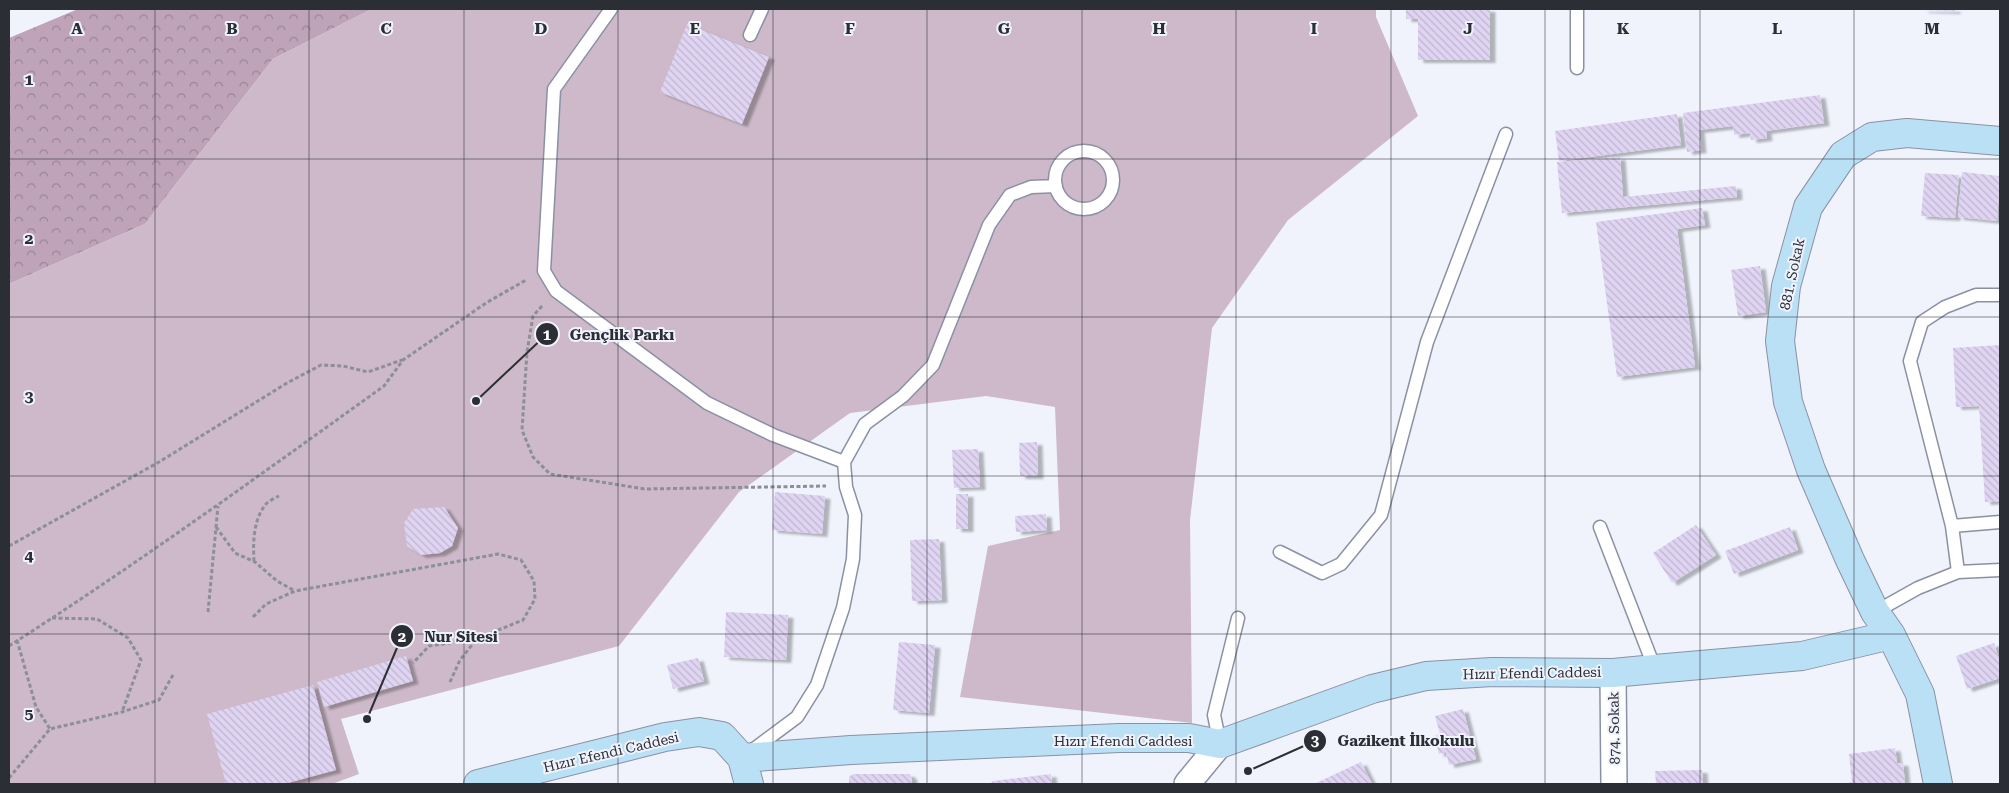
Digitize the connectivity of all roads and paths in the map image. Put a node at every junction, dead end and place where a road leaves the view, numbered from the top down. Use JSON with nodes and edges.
{"nodes":[{"id":1,"x":611,"y":9,"type":"edge"},
{"id":2,"x":762,"y":9,"type":"edge"},
{"id":3,"x":1577,"y":9,"type":"edge"},
{"id":4,"x":750,"y":35,"type":"dead end"},
{"id":5,"x":1577,"y":68,"type":"dead end"},
{"id":6,"x":1506,"y":134,"type":"dead end"},
{"id":7,"x":2000,"y":142,"type":"edge"},
{"id":8,"x":1056,"y":186,"type":"junction"},
{"id":9,"x":544,"y":270,"type":"junction"},
{"id":10,"x":556,"y":291,"type":"junction"},
{"id":11,"x":2000,"y":295,"type":"edge"},
{"id":12,"x":403,"y":360,"type":"junction"},
{"id":13,"x":844,"y":462,"type":"junction"},
{"id":14,"x":846,"y":487,"type":"junction"},
{"id":15,"x":279,"y":496,"type":"dead end"},
{"id":16,"x":218,"y":505,"type":"junction"},
{"id":17,"x":2000,"y":522,"type":"edge"},
{"id":18,"x":216,"y":526,"type":"junction"},
{"id":19,"x":1952,"y":526,"type":"junction"},
{"id":20,"x":1600,"y":527,"type":"dead end"},
{"id":21,"x":9,"y":546,"type":"edge"},
{"id":22,"x":1280,"y":552,"type":"dead end"},
{"id":23,"x":254,"y":562,"type":"junction"},
{"id":24,"x":2000,"y":570,"type":"edge"},
{"id":25,"x":1958,"y":572,"type":"junction"},
{"id":26,"x":295,"y":590,"type":"junction"},
{"id":27,"x":208,"y":612,"type":"dead end"},
{"id":28,"x":1875,"y":612,"type":"junction"},
{"id":29,"x":253,"y":617,"type":"dead end"},
{"id":30,"x":52,"y":618,"type":"junction"},
{"id":31,"x":1238,"y":618,"type":"dead end"},
{"id":32,"x":1891,"y":635,"type":"junction"},
{"id":33,"x":17,"y":640,"type":"junction"},
{"id":34,"x":476,"y":640,"type":"junction"},
{"id":35,"x":9,"y":646,"type":"edge"},
{"id":36,"x":413,"y":663,"type":"dead end"},
{"id":37,"x":1655,"y":669,"type":"junction"},
{"id":38,"x":174,"y":673,"type":"dead end"},
{"id":39,"x":1613,"y":673,"type":"junction"},
{"id":40,"x":450,"y":682,"type":"dead end"},
{"id":41,"x":122,"y":712,"type":"junction"},
{"id":42,"x":50,"y":729,"type":"junction"},
{"id":43,"x":1220,"y":744,"type":"junction"},
{"id":44,"x":742,"y":758,"type":"junction"},
{"id":45,"x":9,"y":778,"type":"edge"},
{"id":46,"x":478,"y":784,"type":"edge"},
{"id":47,"x":749,"y":784,"type":"edge"},
{"id":48,"x":1187,"y":784,"type":"edge"},
{"id":49,"x":1614,"y":784,"type":"edge"},
{"id":50,"x":1938,"y":784,"type":"edge"}],
"edges":[{"from":1,"to":9,"type":"lane"},
{"from":2,"to":4,"type":"lane"},
{"from":3,"to":5,"type":"lane"},
{"from":6,"to":22,"type":"lane"},
{"from":7,"to":28,"type":"street","name":"881. Sokak"},
{"from":8,"to":8,"type":"lane"},
{"from":8,"to":13,"type":"lane"},
{"from":9,"to":10,"type":"lane"},
{"from":9,"to":12,"type":"path"},
{"from":10,"to":13,"type":"lane"},
{"from":10,"to":14,"type":"path"},
{"from":11,"to":19,"type":"lane"},
{"from":12,"to":16,"type":"path"},
{"from":12,"to":21,"type":"path"},
{"from":13,"to":14,"type":"lane"},
{"from":14,"to":44,"type":"lane"},
{"from":15,"to":23,"type":"path"},
{"from":16,"to":18,"type":"path"},
{"from":16,"to":30,"type":"path"},
{"from":17,"to":19,"type":"lane"},
{"from":18,"to":23,"type":"path"},
{"from":18,"to":27,"type":"path"},
{"from":19,"to":25,"type":"lane"},
{"from":20,"to":37,"type":"lane"},
{"from":23,"to":26,"type":"path"},
{"from":24,"to":25,"type":"lane"},
{"from":25,"to":28,"type":"lane"},
{"from":26,"to":29,"type":"path"},
{"from":26,"to":34,"type":"path"},
{"from":28,"to":32,"type":"street","name":"881. Sokak"},
{"from":30,"to":33,"type":"path"},
{"from":30,"to":41,"type":"path"},
{"from":31,"to":43,"type":"lane"},
{"from":32,"to":37,"type":"street","name":"Hızır Efendi Caddesi"},
{"from":32,"to":50,"type":"street","name":"881. Sokak"},
{"from":33,"to":35,"type":"path"},
{"from":33,"to":42,"type":"path"},
{"from":34,"to":36,"type":"path"},
{"from":34,"to":40,"type":"path"},
{"from":37,"to":39,"type":"street","name":"Hızır Efendi Caddesi"},
{"from":38,"to":41,"type":"path"},
{"from":39,"to":43,"type":"street","name":"Hızır Efendi Caddesi"},
{"from":39,"to":49,"type":"street","name":"874. Sokak"},
{"from":41,"to":42,"type":"path"},
{"from":42,"to":45,"type":"path"},
{"from":43,"to":44,"type":"street","name":"Hızır Efendi Caddesi"},
{"from":43,"to":48,"type":"street"},
{"from":44,"to":46,"type":"street","name":"Hızır Efendi Caddesi"},
{"from":44,"to":47,"type":"street"}]}
